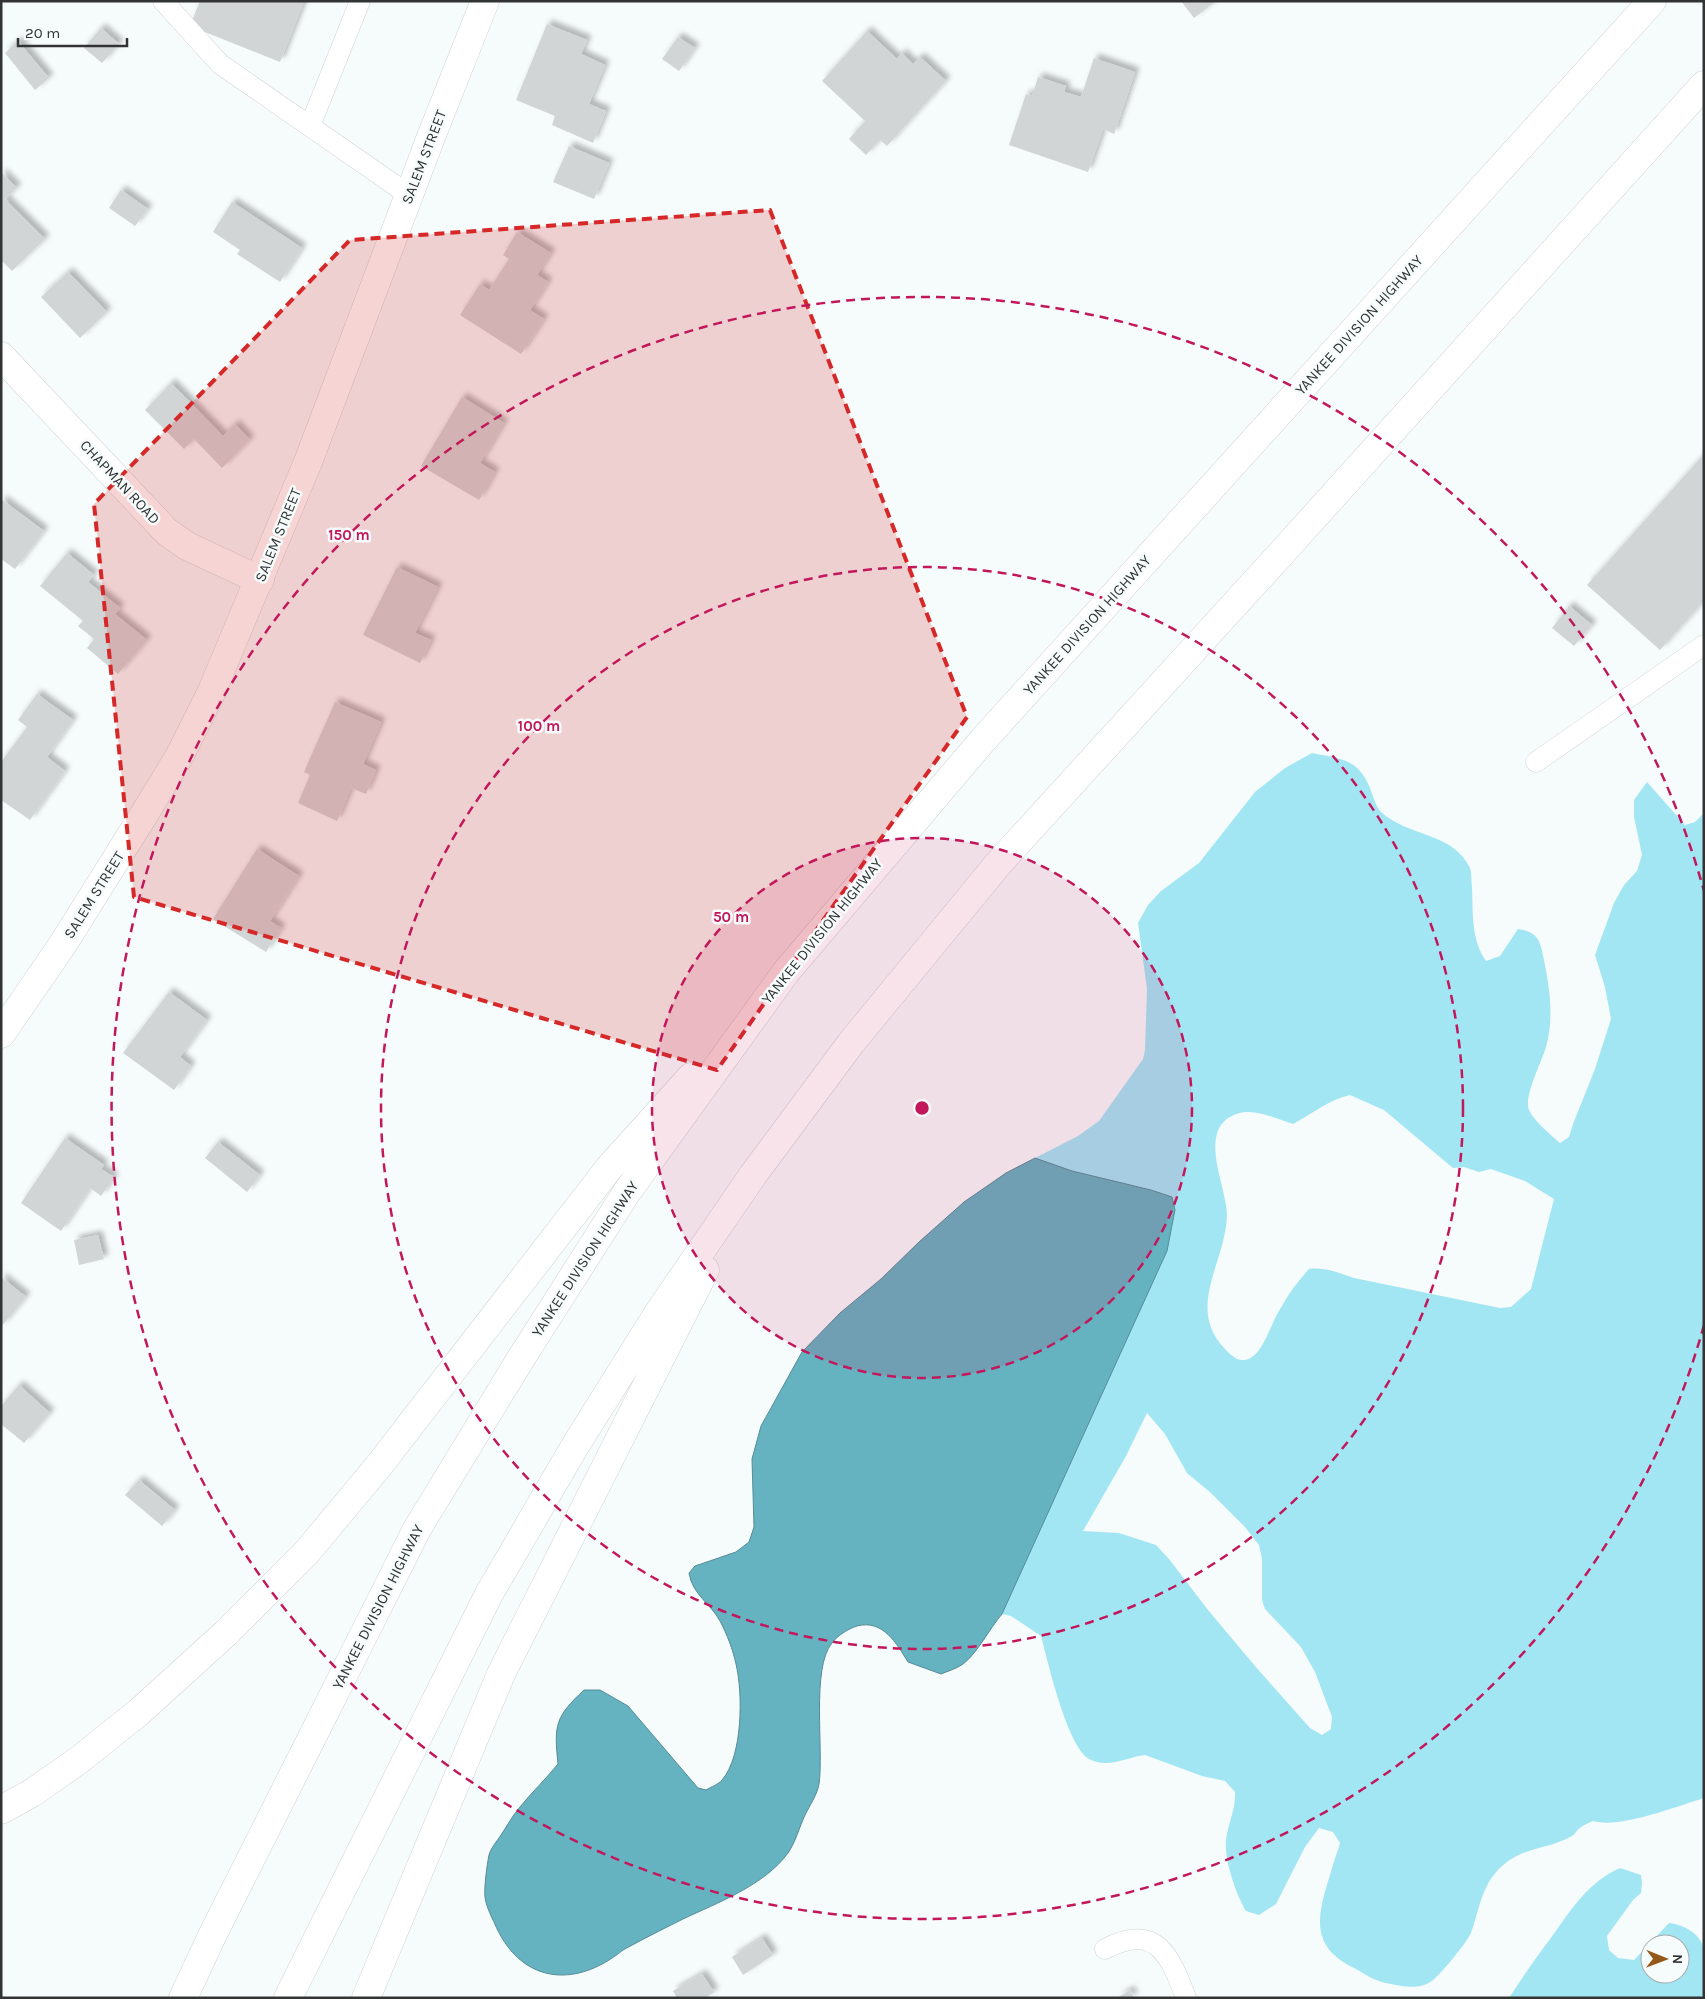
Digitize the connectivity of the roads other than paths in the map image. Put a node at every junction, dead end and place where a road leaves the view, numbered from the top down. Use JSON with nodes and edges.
{"nodes":[{"id":1,"x":163,"y":1,"type":"edge"},
{"id":2,"x":360,"y":1,"type":"edge"},
{"id":3,"x":485,"y":1,"type":"edge"},
{"id":4,"x":1652,"y":1,"type":"edge"},
{"id":5,"x":1704,"y":85,"type":"edge"},
{"id":6,"x":310,"y":126,"type":"junction"},
{"id":7,"x":409,"y":194,"type":"junction"},
{"id":8,"x":1,"y":356,"type":"edge"},
{"id":9,"x":260,"y":580,"type":"junction"},
{"id":10,"x":1704,"y":645,"type":"edge"},
{"id":11,"x":1536,"y":762,"type":"dead end"},
{"id":12,"x":786,"y":972,"type":"junction"},
{"id":13,"x":1,"y":1034,"type":"edge"},
{"id":14,"x":753,"y":1175,"type":"junction"},
{"id":15,"x":1,"y":1810,"type":"edge"},
{"id":16,"x":1104,"y":1949,"type":"dead end"},
{"id":17,"x":183,"y":1998,"type":"edge"},
{"id":18,"x":288,"y":1998,"type":"edge"},
{"id":19,"x":366,"y":1998,"type":"edge"},
{"id":20,"x":1186,"y":1998,"type":"edge"}],
"edges":[{"from":1,"to":6,"type":"lane"},
{"from":2,"to":6,"type":"lane"},
{"from":3,"to":7,"type":"main road","name":"SALEM STREET"},
{"from":4,"to":12,"type":"main road","name":"YANKEE DIVISION HIGHWAY"},
{"from":5,"to":14,"type":"main road"},
{"from":6,"to":7,"type":"lane"},
{"from":7,"to":9,"type":"main road","name":"SALEM STREET"},
{"from":8,"to":9,"type":"main road","name":"CHAPMAN ROAD"},
{"from":9,"to":13,"type":"main road","name":"SALEM STREET"},
{"from":10,"to":11,"type":"lane"},
{"from":12,"to":15,"type":"main road"},
{"from":12,"to":17,"type":"main road","name":"YANKEE DIVISION HIGHWAY"},
{"from":14,"to":18,"type":"main road"},
{"from":14,"to":19,"type":"main road"},
{"from":16,"to":20,"type":"lane"}]}
